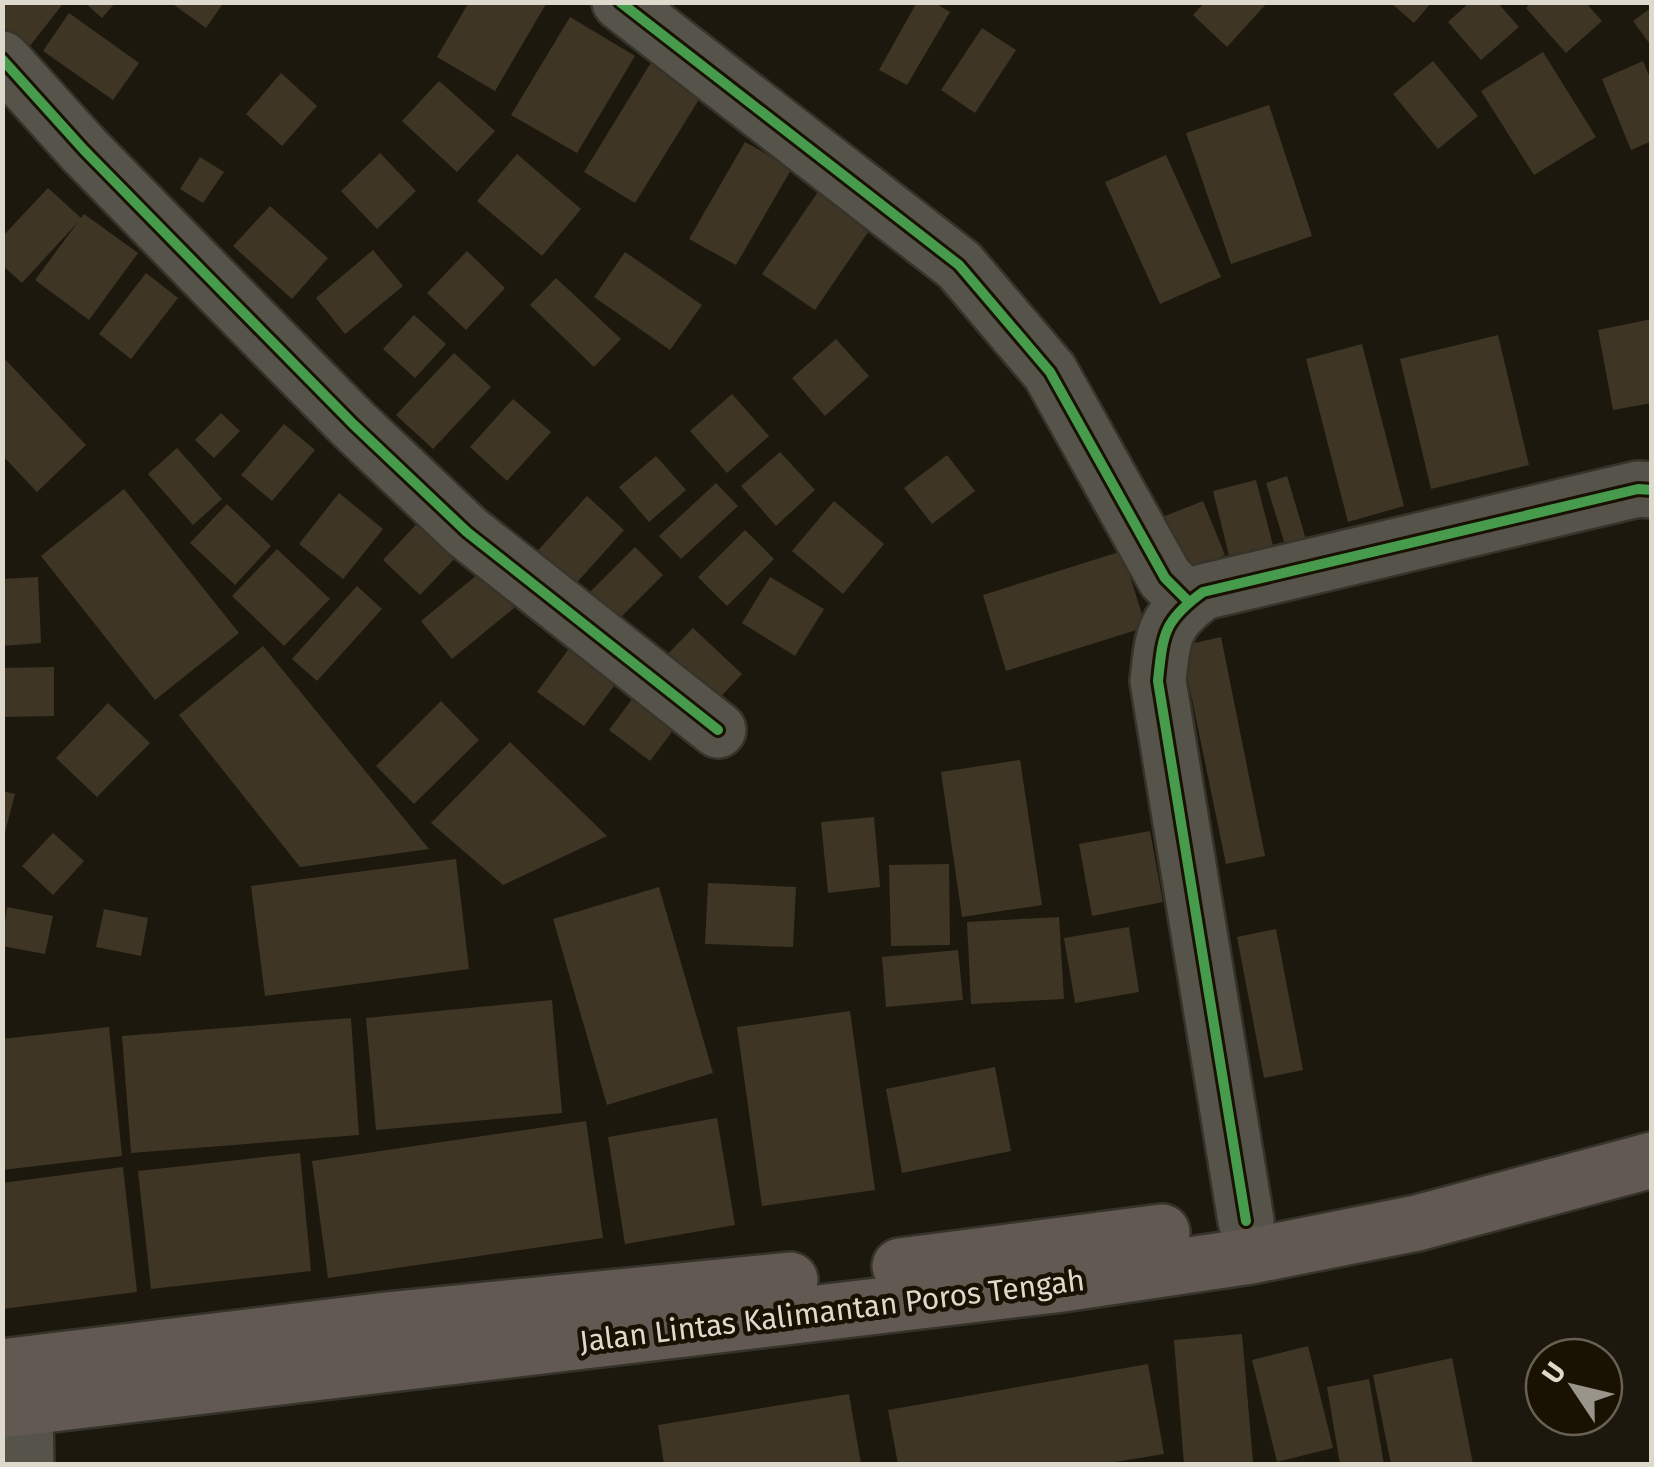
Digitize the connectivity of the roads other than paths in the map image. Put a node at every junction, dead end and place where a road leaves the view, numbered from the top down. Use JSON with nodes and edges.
{"nodes":[{"id":1,"x":620,"y":2,"type":"edge"},
{"id":2,"x":2,"y":59,"type":"edge"},
{"id":3,"x":1652,"y":490,"type":"edge"},
{"id":4,"x":1190,"y":602,"type":"junction"},
{"id":5,"x":718,"y":730,"type":"dead end"},
{"id":6,"x":1652,"y":1128,"type":"edge"},
{"id":7,"x":1652,"y":1160,"type":"edge"},
{"id":8,"x":1246,"y":1221,"type":"junction"},
{"id":9,"x":10,"y":1395,"type":"edge"},
{"id":10,"x":26,"y":1464,"type":"edge"}],
"edges":[{"from":1,"to":4,"type":"street"},
{"from":2,"to":5,"type":"street"},
{"from":3,"to":4,"type":"street"},
{"from":4,"to":8,"type":"street"},
{"from":6,"to":8,"type":"main road","name":"Jalan Lintas Kalimantan Poros Tengah"},
{"from":7,"to":9,"type":"main road","name":"Jalan Lintas Kalimantan Poros Tengah"},
{"from":8,"to":9,"type":"main road","name":"Jalan Lintas Kalimantan Poros Tengah"},
{"from":9,"to":10,"type":"street"}]}
